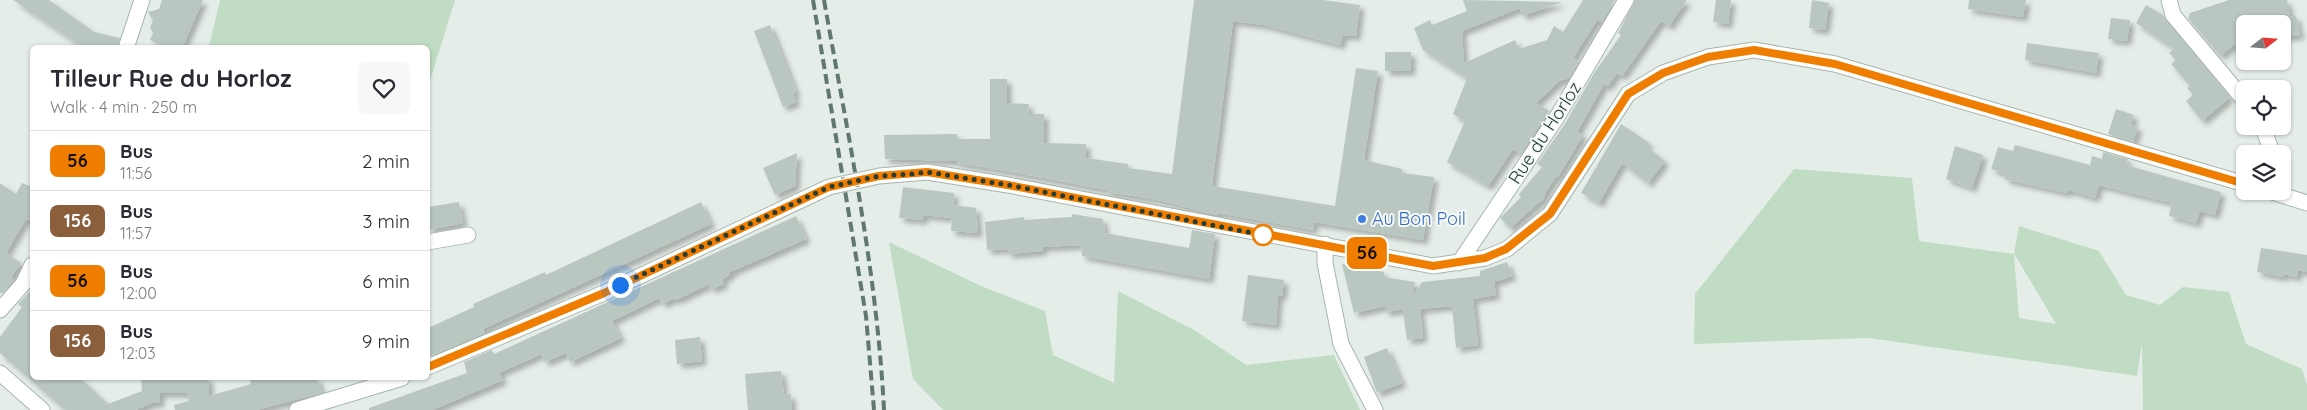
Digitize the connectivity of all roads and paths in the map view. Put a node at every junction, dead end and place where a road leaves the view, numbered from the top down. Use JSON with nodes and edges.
{"nodes":[{"id":1,"x":142,"y":0,"type":"edge"},
{"id":2,"x":1626,"y":0,"type":"edge"},
{"id":3,"x":2169,"y":0,"type":"edge"},
{"id":4,"x":127,"y":45,"type":"edge"},
{"id":5,"x":2236,"y":90,"type":"edge"},
{"id":6,"x":2236,"y":181,"type":"edge"},
{"id":7,"x":2291,"y":197,"type":"edge"},
{"id":8,"x":2307,"y":202,"type":"edge"},
{"id":9,"x":468,"y":235,"type":"dead end"},
{"id":10,"x":430,"y":242,"type":"edge"},
{"id":11,"x":1325,"y":244,"type":"junction"},
{"id":12,"x":1459,"y":262,"type":"junction"},
{"id":13,"x":28,"y":286,"type":"edge"},
{"id":14,"x":0,"y":310,"type":"edge"},
{"id":15,"x":430,"y":366,"type":"edge"},
{"id":16,"x":0,"y":373,"type":"edge"},
{"id":17,"x":395,"y":380,"type":"edge"},
{"id":18,"x":42,"y":410,"type":"edge"},
{"id":19,"x":297,"y":410,"type":"edge"},
{"id":20,"x":1375,"y":410,"type":"edge"}],
"edges":[{"from":1,"to":4,"type":"street"},
{"from":2,"to":12,"type":"street","name":"Rue du Horloz"},
{"from":3,"to":5,"type":"street"},
{"from":6,"to":12,"type":"street"},
{"from":7,"to":8,"type":"street"},
{"from":9,"to":10,"type":"street"},
{"from":11,"to":12,"type":"street"},
{"from":11,"to":15,"type":"street"},
{"from":11,"to":20,"type":"street"},
{"from":13,"to":14,"type":"street"},
{"from":16,"to":18,"type":"street"},
{"from":17,"to":19,"type":"street"}]}
